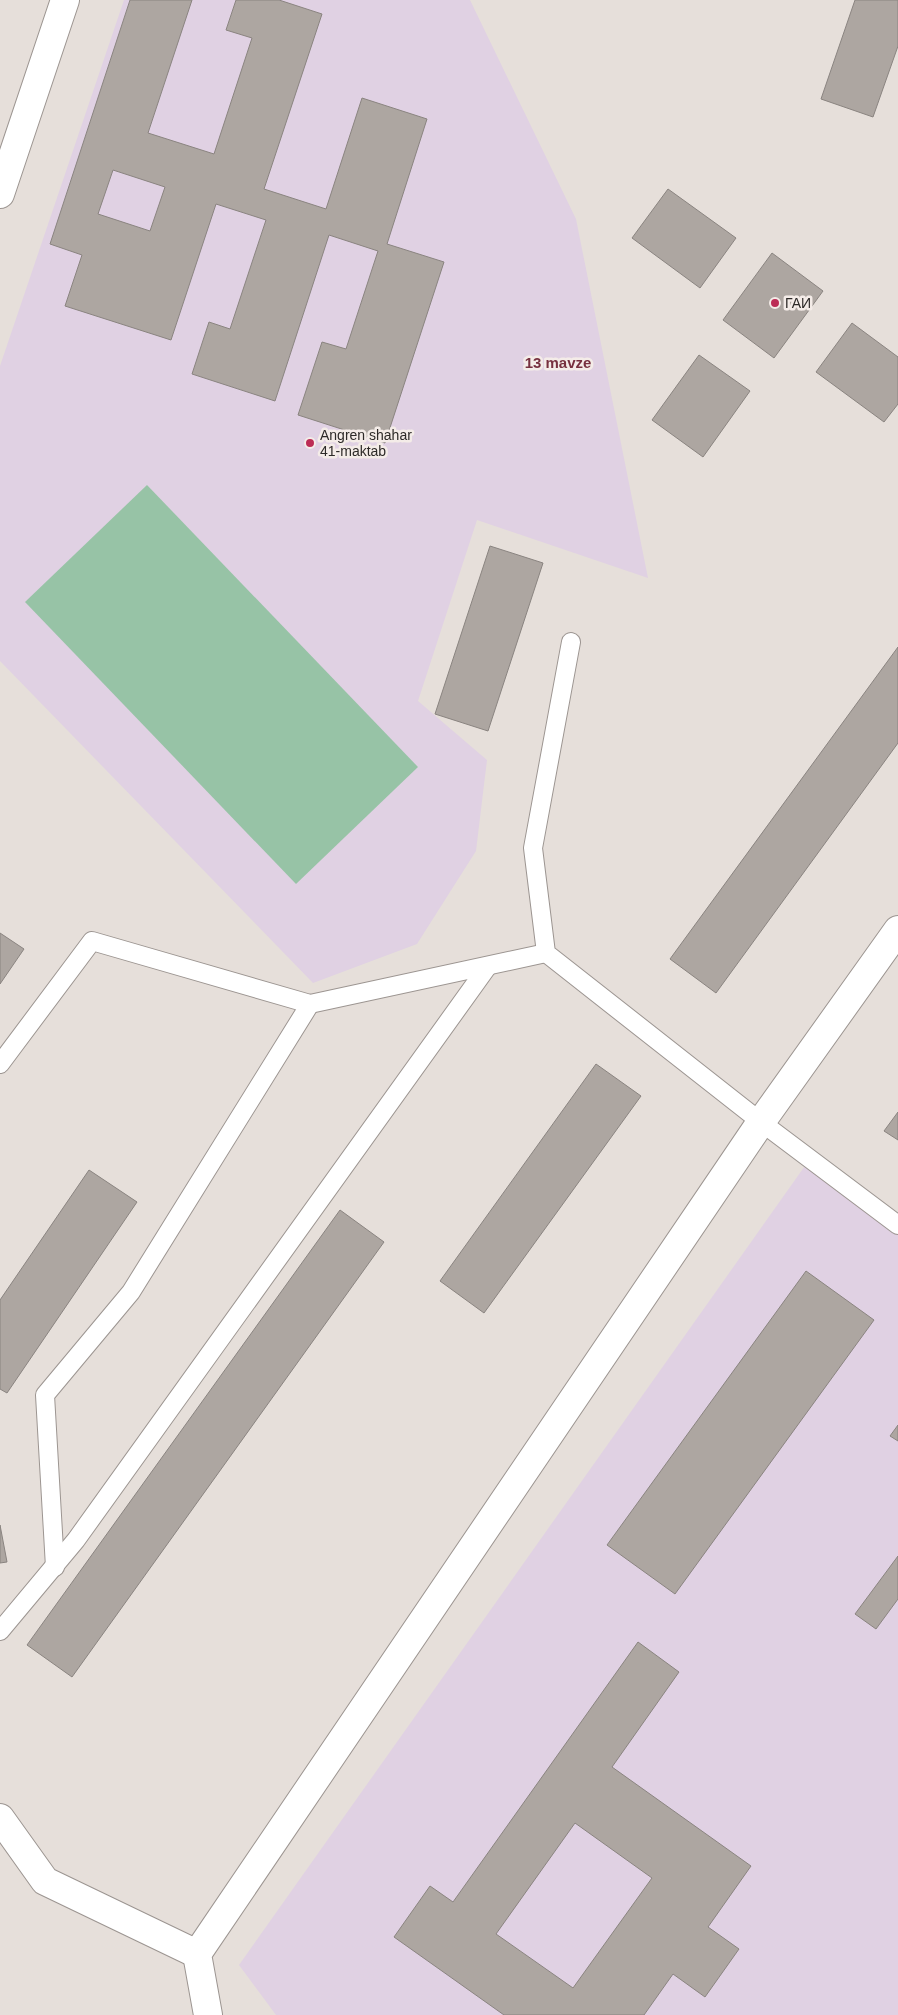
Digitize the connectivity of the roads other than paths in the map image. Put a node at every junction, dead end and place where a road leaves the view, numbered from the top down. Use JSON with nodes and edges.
{"nodes":[{"id":1,"x":65,"y":0,"type":"edge"},
{"id":2,"x":0,"y":194,"type":"edge"},
{"id":3,"x":571,"y":642,"type":"dead end"},
{"id":4,"x":898,"y":930,"type":"edge"},
{"id":5,"x":546,"y":952,"type":"junction"},
{"id":6,"x":488,"y":966,"type":"junction"},
{"id":7,"x":310,"y":1004,"type":"junction"},
{"id":8,"x":0,"y":1064,"type":"edge"},
{"id":9,"x":761,"y":1122,"type":"junction"},
{"id":10,"x":898,"y":1225,"type":"edge"},
{"id":11,"x":56,"y":1567,"type":"junction"},
{"id":12,"x":0,"y":1632,"type":"edge"},
{"id":13,"x":0,"y":1818,"type":"edge"},
{"id":14,"x":197,"y":1954,"type":"junction"},
{"id":15,"x":208,"y":2015,"type":"edge"}],
"edges":[{"from":1,"to":2,"type":"street"},
{"from":3,"to":5,"type":"lane"},
{"from":4,"to":9,"type":"street"},
{"from":5,"to":6,"type":"lane"},
{"from":5,"to":9,"type":"lane"},
{"from":6,"to":7,"type":"lane"},
{"from":6,"to":11,"type":"lane"},
{"from":7,"to":8,"type":"lane"},
{"from":7,"to":11,"type":"lane"},
{"from":9,"to":10,"type":"lane"},
{"from":9,"to":14,"type":"street"},
{"from":11,"to":12,"type":"lane"},
{"from":13,"to":14,"type":"street"},
{"from":14,"to":15,"type":"street"}]}
